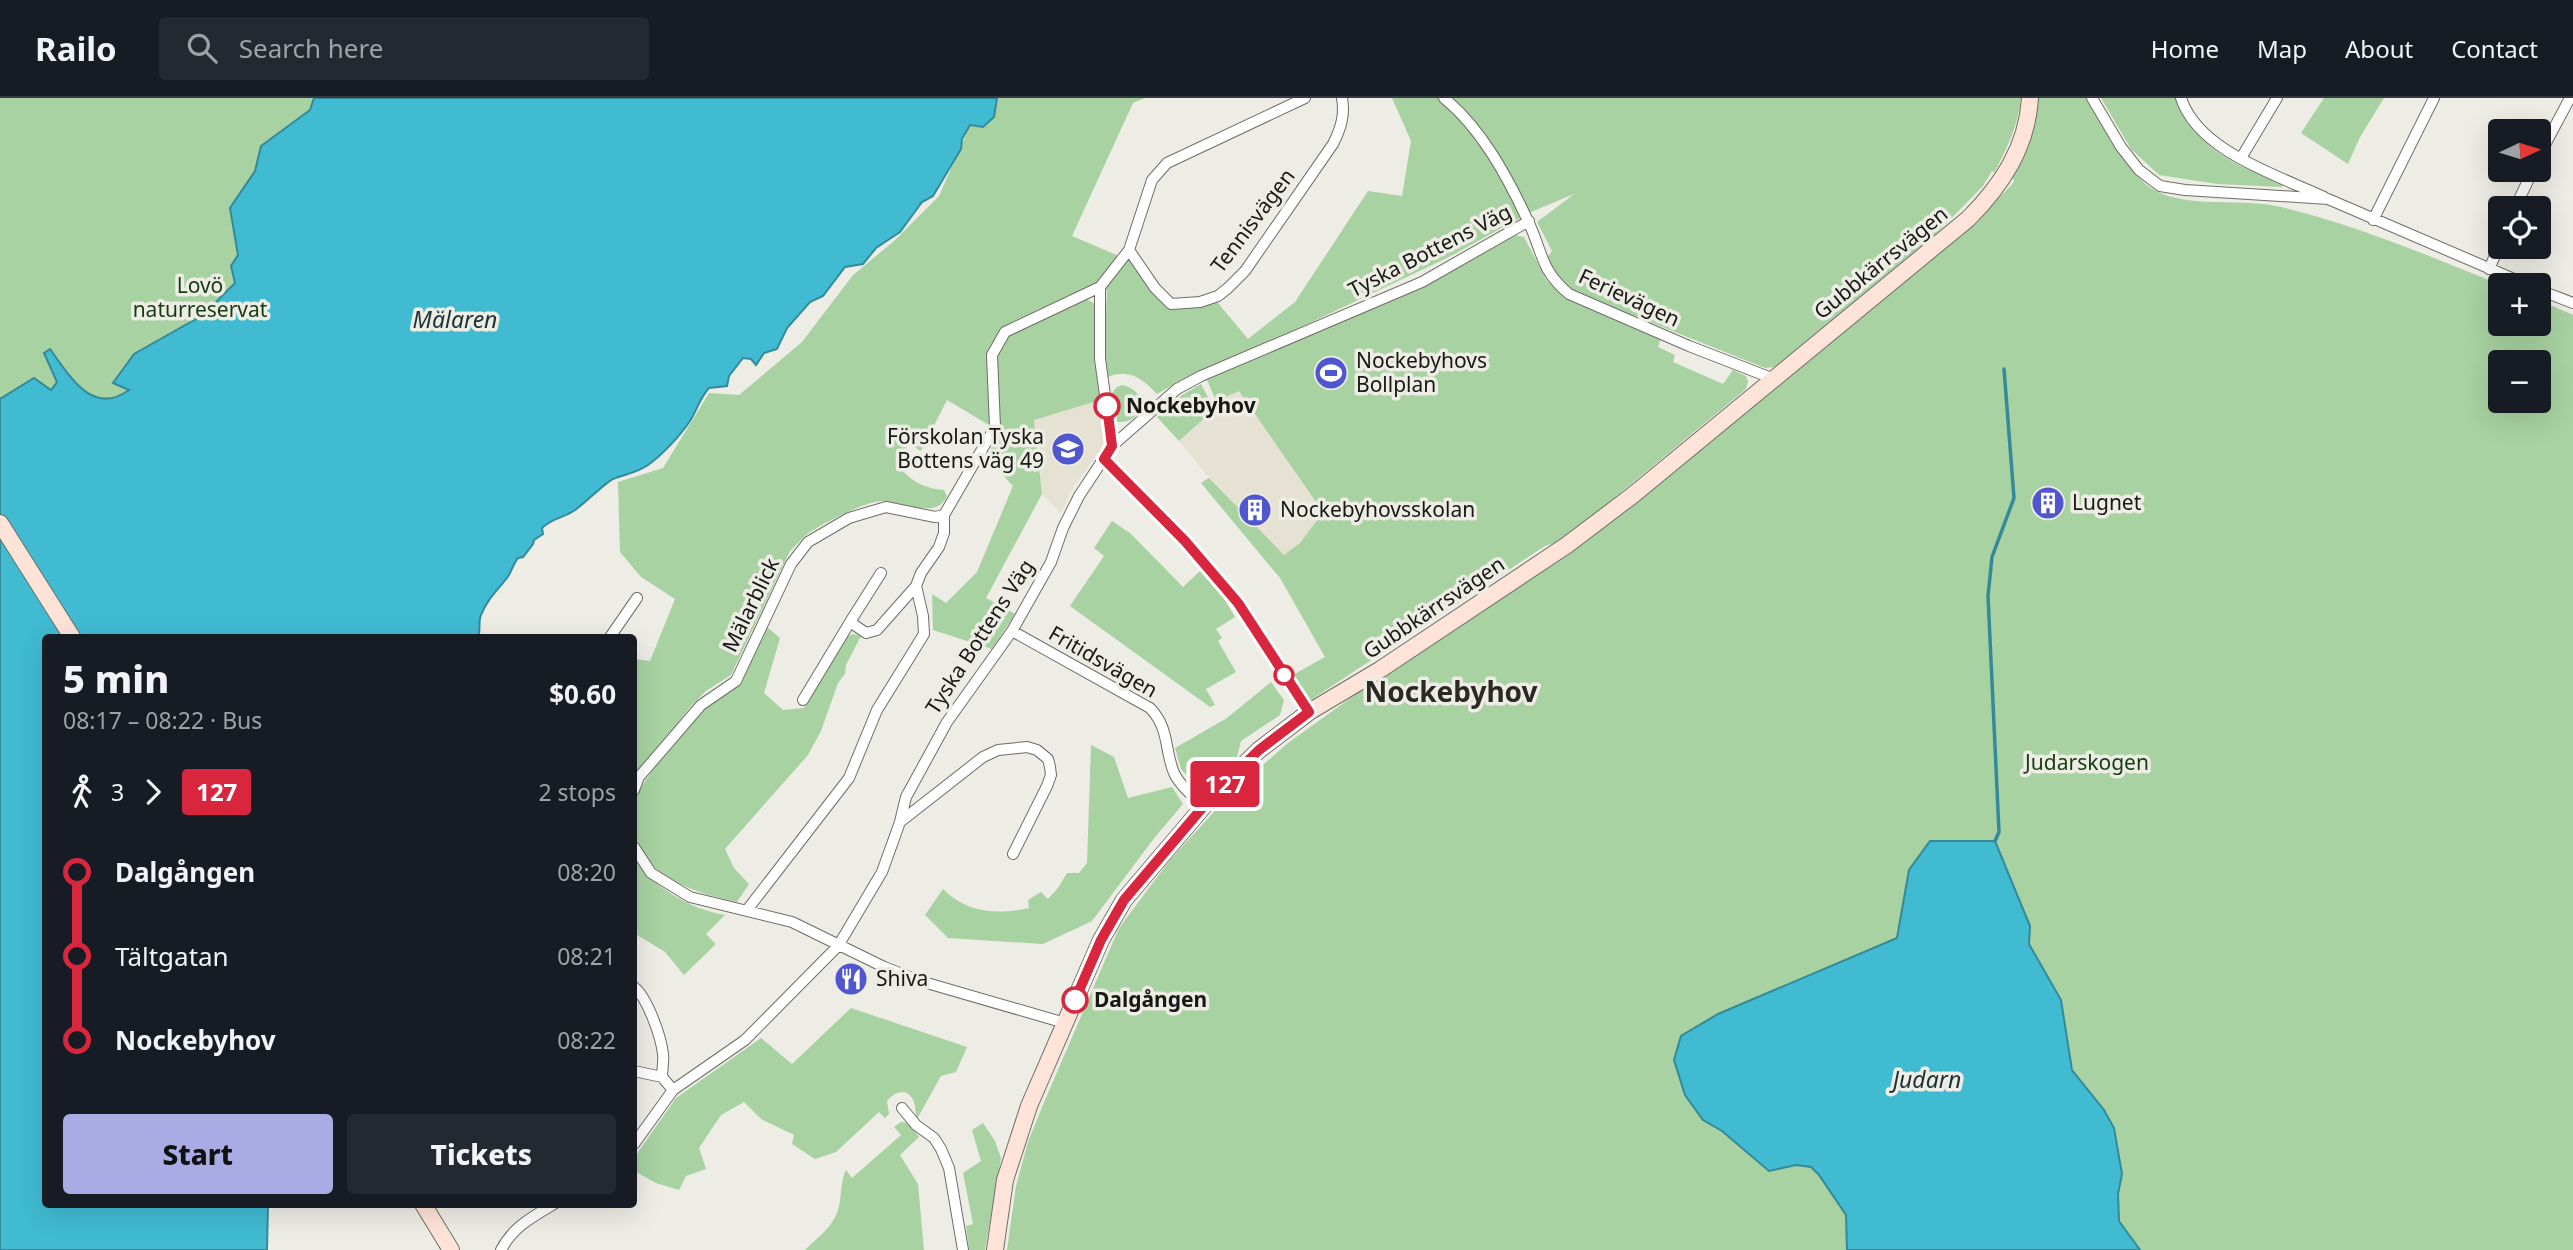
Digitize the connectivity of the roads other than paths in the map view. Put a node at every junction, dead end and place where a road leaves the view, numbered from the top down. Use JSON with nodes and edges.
{"nodes":[{"id":1,"x":1305,"y":98,"type":"edge"},
{"id":2,"x":1342,"y":98,"type":"edge"},
{"id":3,"x":1444,"y":98,"type":"edge"},
{"id":4,"x":2030,"y":98,"type":"edge"},
{"id":5,"x":2092,"y":98,"type":"edge"},
{"id":6,"x":2181,"y":98,"type":"edge"},
{"id":7,"x":2277,"y":98,"type":"edge"},
{"id":8,"x":2434,"y":98,"type":"edge"},
{"id":9,"x":2570,"y":98,"type":"edge"},
{"id":10,"x":2552,"y":132,"type":"edge"},
{"id":11,"x":2241,"y":158,"type":"junction"},
{"id":12,"x":2328,"y":199,"type":"junction"},
{"id":13,"x":2374,"y":220,"type":"junction"},
{"id":14,"x":1529,"y":221,"type":"junction"},
{"id":15,"x":1129,"y":250,"type":"junction"},
{"id":16,"x":2493,"y":259,"type":"edge"},
{"id":17,"x":2488,"y":269,"type":"junction"},
{"id":18,"x":2498,"y":273,"type":"edge"},
{"id":19,"x":1100,"y":286,"type":"junction"},
{"id":20,"x":2551,"y":295,"type":"edge"},
{"id":21,"x":2573,"y":303,"type":"edge"},
{"id":22,"x":1773,"y":379,"type":"junction"},
{"id":23,"x":1112,"y":446,"type":"junction"},
{"id":24,"x":1104,"y":459,"type":"junction"},
{"id":25,"x":944,"y":515,"type":"junction"},
{"id":26,"x":0,"y":523,"type":"edge"},
{"id":27,"x":0,"y":543,"type":"edge"},
{"id":28,"x":881,"y":573,"type":"dead end"},
{"id":29,"x":916,"y":586,"type":"junction"},
{"id":30,"x":637,"y":598,"type":"dead end"},
{"id":31,"x":850,"y":622,"type":"junction"},
{"id":32,"x":1012,"y":631,"type":"junction"},
{"id":33,"x":57,"y":634,"type":"edge"},
{"id":34,"x":70,"y":634,"type":"edge"},
{"id":35,"x":612,"y":634,"type":"edge"},
{"id":36,"x":803,"y":700,"type":"dead end"},
{"id":37,"x":1309,"y":712,"type":"junction"},
{"id":38,"x":637,"y":783,"type":"edge"},
{"id":39,"x":1204,"y":806,"type":"junction"},
{"id":40,"x":901,"y":821,"type":"junction"},
{"id":41,"x":637,"y":853,"type":"edge"},
{"id":42,"x":1013,"y":854,"type":"dead end"},
{"id":43,"x":747,"y":910,"type":"junction"},
{"id":44,"x":838,"y":946,"type":"junction"},
{"id":45,"x":637,"y":990,"type":"edge"},
{"id":46,"x":1065,"y":1023,"type":"junction"},
{"id":47,"x":637,"y":1072,"type":"edge"},
{"id":48,"x":662,"y":1077,"type":"junction"},
{"id":49,"x":673,"y":1090,"type":"junction"},
{"id":50,"x":902,"y":1108,"type":"dead end"},
{"id":51,"x":637,"y":1140,"type":"edge"},
{"id":52,"x":415,"y":1208,"type":"edge"},
{"id":53,"x":426,"y":1208,"type":"edge"},
{"id":54,"x":433,"y":1208,"type":"edge"},
{"id":55,"x":546,"y":1208,"type":"edge"},
{"id":56,"x":441,"y":1250,"type":"edge"},
{"id":57,"x":452,"y":1250,"type":"edge"},
{"id":58,"x":460,"y":1250,"type":"edge"},
{"id":59,"x":500,"y":1250,"type":"edge"},
{"id":60,"x":963,"y":1250,"type":"edge"},
{"id":61,"x":995,"y":1250,"type":"edge"}],
"edges":[{"from":1,"to":15,"type":"street"},
{"from":2,"to":15,"type":"street","name":"Tennisvägen"},
{"from":3,"to":14,"type":"street","name":"Ferievägen"},
{"from":4,"to":22,"type":"street","name":"Gubbkärrsvägen"},
{"from":5,"to":12,"type":"street"},
{"from":6,"to":11,"type":"street"},
{"from":7,"to":11,"type":"street"},
{"from":8,"to":13,"type":"street"},
{"from":9,"to":10,"type":"street"},
{"from":11,"to":12,"type":"street"},
{"from":12,"to":13,"type":"street"},
{"from":13,"to":17,"type":"street"},
{"from":14,"to":22,"type":"street","name":"Ferievägen"},
{"from":14,"to":23,"type":"street","name":"Tyska Bottens Väg"},
{"from":15,"to":19,"type":"street"},
{"from":16,"to":17,"type":"street"},
{"from":17,"to":18,"type":"street"},
{"from":19,"to":23,"type":"street"},
{"from":19,"to":25,"type":"street"},
{"from":20,"to":21,"type":"street"},
{"from":22,"to":37,"type":"street","name":"Gubbkärrsvägen"},
{"from":23,"to":24,"type":"street","name":"Tyska Bottens Väg"},
{"from":24,"to":32,"type":"street","name":"Tyska Bottens Väg"},
{"from":24,"to":37,"type":"street"},
{"from":25,"to":29,"type":"street"},
{"from":25,"to":38,"type":"street","name":"Mälarblick"},
{"from":26,"to":34,"type":"street"},
{"from":27,"to":33,"type":"street"},
{"from":28,"to":31,"type":"street"},
{"from":29,"to":31,"type":"street"},
{"from":29,"to":43,"type":"street"},
{"from":30,"to":35,"type":"street"},
{"from":31,"to":36,"type":"street"},
{"from":32,"to":39,"type":"street","name":"Fritidsvägen"},
{"from":32,"to":40,"type":"street","name":"Tyska Bottens Väg"},
{"from":37,"to":39,"type":"street","name":"Gubbkärrsvägen"},
{"from":39,"to":46,"type":"street","name":"Gubbkärrsvägen"},
{"from":40,"to":42,"type":"street"},
{"from":40,"to":44,"type":"street","name":"Tyska Bottens Väg"},
{"from":41,"to":43,"type":"street"},
{"from":43,"to":44,"type":"street"},
{"from":44,"to":46,"type":"street"},
{"from":44,"to":49,"type":"street","name":"Tyska Bottens Väg"},
{"from":45,"to":48,"type":"street"},
{"from":46,"to":61,"type":"street","name":"Gubbkärrsvägen"},
{"from":47,"to":48,"type":"street"},
{"from":48,"to":49,"type":"street"},
{"from":49,"to":51,"type":"street","name":"Tyska Bottens Väg"},
{"from":50,"to":60,"type":"street"},
{"from":52,"to":56,"type":"street"},
{"from":53,"to":57,"type":"street"},
{"from":54,"to":58,"type":"street"},
{"from":55,"to":59,"type":"street"}]}
